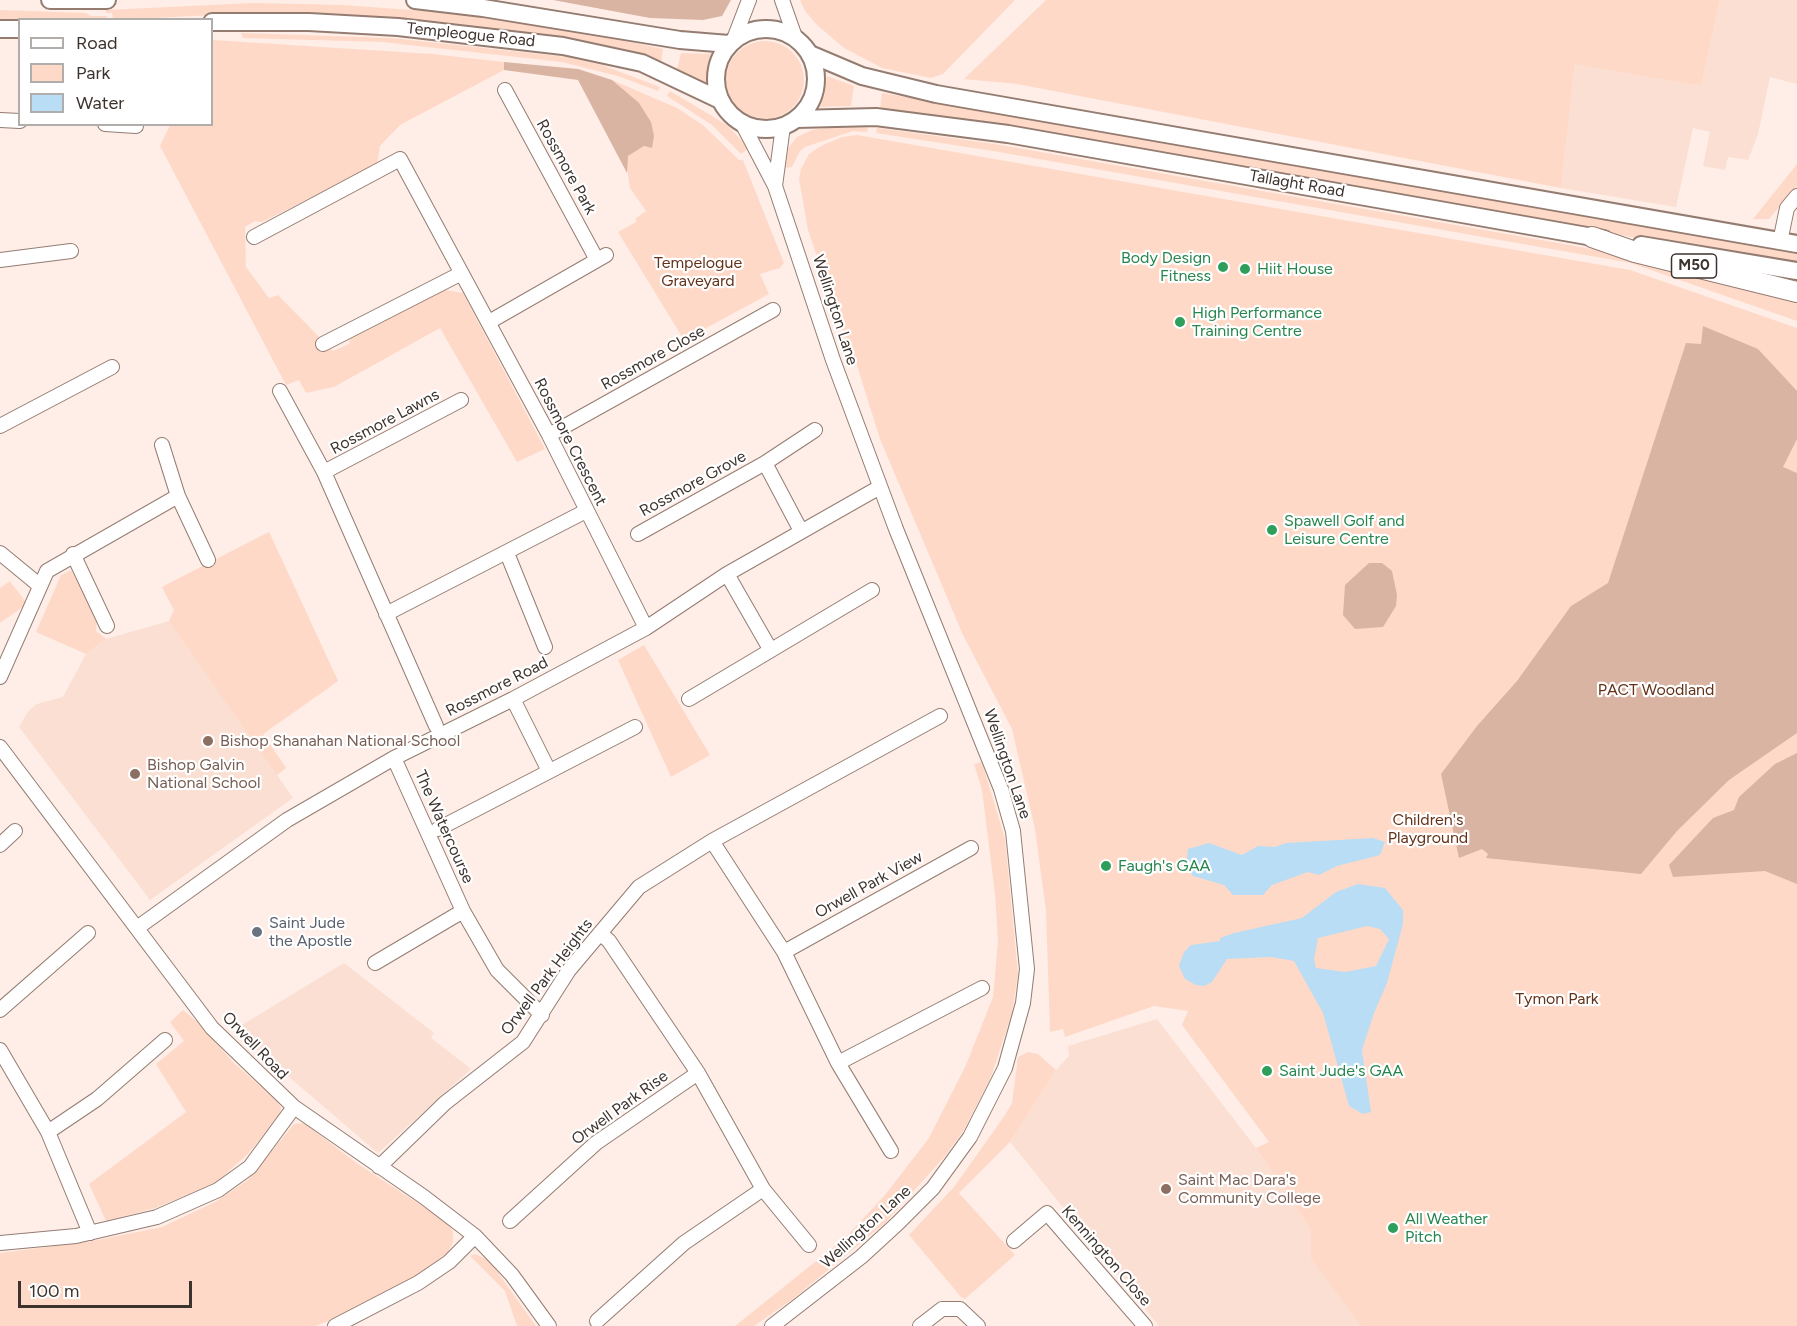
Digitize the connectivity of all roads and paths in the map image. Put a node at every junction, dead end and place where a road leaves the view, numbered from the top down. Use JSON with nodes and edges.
{"nodes":[{"id":1,"x":50,"y":0,"type":"edge"},
{"id":2,"x":107,"y":0,"type":"edge"},
{"id":3,"x":415,"y":0,"type":"edge"},
{"id":4,"x":749,"y":0,"type":"edge"},
{"id":5,"x":782,"y":0,"type":"edge"},
{"id":6,"x":213,"y":22,"type":"edge"},
{"id":7,"x":0,"y":28,"type":"edge"},
{"id":8,"x":18,"y":29,"type":"edge"},
{"id":9,"x":795,"y":37,"type":"junction"},
{"id":10,"x":731,"y":42,"type":"junction"},
{"id":11,"x":810,"y":54,"type":"junction"},
{"id":12,"x":505,"y":90,"type":"dead end"},
{"id":13,"x":720,"y":100,"type":"junction"},
{"id":14,"x":0,"y":120,"type":"edge"},
{"id":15,"x":18,"y":121,"type":"edge"},
{"id":16,"x":790,"y":122,"type":"junction"},
{"id":17,"x":742,"y":123,"type":"junction"},
{"id":18,"x":775,"y":186,"type":"junction"},
{"id":19,"x":1797,"y":196,"type":"edge"},
{"id":20,"x":254,"y":237,"type":"dead end"},
{"id":21,"x":1592,"y":237,"type":"junction"},
{"id":22,"x":1780,"y":242,"type":"junction"},
{"id":23,"x":1797,"y":244,"type":"edge"},
{"id":24,"x":71,"y":251,"type":"dead end"},
{"id":25,"x":0,"y":260,"type":"edge"},
{"id":26,"x":1797,"y":271,"type":"edge"},
{"id":27,"x":460,"y":274,"type":"junction"},
{"id":28,"x":1797,"y":292,"type":"edge"},
{"id":29,"x":772,"y":310,"type":"dead end"},
{"id":30,"x":489,"y":322,"type":"junction"},
{"id":31,"x":323,"y":344,"type":"dead end"},
{"id":32,"x":112,"y":367,"type":"dead end"},
{"id":33,"x":280,"y":391,"type":"dead end"},
{"id":34,"x":461,"y":400,"type":"dead end"},
{"id":35,"x":0,"y":426,"type":"edge"},
{"id":36,"x":815,"y":429,"type":"dead end"},
{"id":37,"x":549,"y":435,"type":"junction"},
{"id":38,"x":162,"y":445,"type":"dead end"},
{"id":39,"x":765,"y":463,"type":"junction"},
{"id":40,"x":324,"y":472,"type":"junction"},
{"id":41,"x":880,"y":487,"type":"junction"},
{"id":42,"x":178,"y":496,"type":"junction"},
{"id":43,"x":586,"y":511,"type":"junction"},
{"id":44,"x":801,"y":531,"type":"junction"},
{"id":45,"x":638,"y":534,"type":"dead end"},
{"id":46,"x":0,"y":553,"type":"edge"},
{"id":47,"x":507,"y":553,"type":"junction"},
{"id":48,"x":73,"y":554,"type":"junction"},
{"id":49,"x":208,"y":560,"type":"dead end"},
{"id":50,"x":727,"y":574,"type":"junction"},
{"id":51,"x":39,"y":585,"type":"junction"},
{"id":52,"x":872,"y":590,"type":"dead end"},
{"id":53,"x":386,"y":614,"type":"junction"},
{"id":54,"x":107,"y":626,"type":"dead end"},
{"id":55,"x":646,"y":628,"type":"junction"},
{"id":56,"x":545,"y":647,"type":"dead end"},
{"id":57,"x":770,"y":649,"type":"junction"},
{"id":58,"x":0,"y":677,"type":"edge"},
{"id":59,"x":513,"y":699,"type":"junction"},
{"id":60,"x":689,"y":699,"type":"dead end"},
{"id":61,"x":940,"y":716,"type":"dead end"},
{"id":62,"x":436,"y":726,"type":"dead end"},
{"id":63,"x":635,"y":727,"type":"dead end"},
{"id":64,"x":0,"y":747,"type":"edge"},
{"id":65,"x":394,"y":758,"type":"junction"},
{"id":66,"x":549,"y":771,"type":"junction"},
{"id":67,"x":438,"y":829,"type":"dead end"},
{"id":68,"x":15,"y":831,"type":"dead end"},
{"id":69,"x":712,"y":841,"type":"junction"},
{"id":70,"x":0,"y":845,"type":"edge"},
{"id":71,"x":971,"y":848,"type":"dead end"},
{"id":72,"x":463,"y":911,"type":"junction"},
{"id":73,"x":137,"y":928,"type":"junction"},
{"id":74,"x":88,"y":933,"type":"dead end"},
{"id":75,"x":600,"y":933,"type":"junction"},
{"id":76,"x":784,"y":952,"type":"junction"},
{"id":77,"x":375,"y":963,"type":"dead end"},
{"id":78,"x":982,"y":988,"type":"dead end"},
{"id":79,"x":0,"y":1010,"type":"edge"},
{"id":80,"x":542,"y":1015,"type":"junction"},
{"id":81,"x":165,"y":1040,"type":"dead end"},
{"id":82,"x":0,"y":1050,"type":"edge"},
{"id":83,"x":838,"y":1063,"type":"junction"},
{"id":84,"x":698,"y":1073,"type":"junction"},
{"id":85,"x":294,"y":1107,"type":"junction"},
{"id":86,"x":48,"y":1132,"type":"junction"},
{"id":87,"x":891,"y":1151,"type":"dead end"},
{"id":88,"x":379,"y":1167,"type":"junction"},
{"id":89,"x":763,"y":1189,"type":"junction"},
{"id":90,"x":510,"y":1221,"type":"dead end"},
{"id":91,"x":90,"y":1233,"type":"junction"},
{"id":92,"x":475,"y":1236,"type":"junction"},
{"id":93,"x":1014,"y":1241,"type":"dead end"},
{"id":94,"x":0,"y":1243,"type":"edge"},
{"id":95,"x":808,"y":1245,"type":"dead end"},
{"id":96,"x":542,"y":1320,"type":"edge"},
{"id":97,"x":597,"y":1321,"type":"dead end"},
{"id":98,"x":342,"y":1325,"type":"edge"},
{"id":99,"x":549,"y":1326,"type":"edge"},
{"id":100,"x":772,"y":1326,"type":"edge"},
{"id":101,"x":920,"y":1326,"type":"edge"},
{"id":102,"x":978,"y":1326,"type":"edge"},
{"id":103,"x":1145,"y":1326,"type":"edge"}],
"edges":[{"from":1,"to":2,"type":"main road"},
{"from":3,"to":10,"type":"main road","name":"Templeogue Road"},
{"from":4,"to":10,"type":"street"},
{"from":5,"to":9,"type":"street"},
{"from":6,"to":13,"type":"main road","name":"Templeogue Road"},
{"from":7,"to":8,"type":"main road"},
{"from":9,"to":10,"type":"main road"},
{"from":9,"to":11,"type":"main road"},
{"from":10,"to":13,"type":"main road"},
{"from":11,"to":16,"type":"main road"},
{"from":11,"to":22,"type":"main road","name":"Tallaght Road"},
{"from":12,"to":30,"type":"street","name":"Rossmore Park"},
{"from":13,"to":17,"type":"main road"},
{"from":14,"to":15,"type":"street"},
{"from":16,"to":17,"type":"main road"},
{"from":16,"to":18,"type":"street","name":"Wellington Lane"},
{"from":16,"to":21,"type":"main road","name":"Tallaght Road"},
{"from":17,"to":18,"type":"street","name":"Wellington Lane"},
{"from":18,"to":41,"type":"street","name":"Wellington Lane"},
{"from":19,"to":22,"type":"street"},
{"from":20,"to":27,"type":"street","name":"Rossmore Crescent"},
{"from":21,"to":26,"type":"main road","name":"Tallaght Road"},
{"from":21,"to":28,"type":"highway","number":"M50"},
{"from":22,"to":23,"type":"main road","name":"Tallaght Road"},
{"from":24,"to":25,"type":"street"},
{"from":27,"to":30,"type":"street","name":"Rossmore Crescent"},
{"from":27,"to":31,"type":"street"},
{"from":29,"to":37,"type":"street","name":"Rossmore Close"},
{"from":30,"to":37,"type":"street","name":"Rossmore Crescent"},
{"from":32,"to":35,"type":"street"},
{"from":33,"to":40,"type":"street","name":"Rossmore Lawns"},
{"from":34,"to":40,"type":"street","name":"Rossmore Lawns"},
{"from":36,"to":39,"type":"street","name":"Rossmore Grove"},
{"from":37,"to":43,"type":"street","name":"Rossmore Crescent"},
{"from":38,"to":42,"type":"street"},
{"from":39,"to":44,"type":"street","name":"Rossmore Grove"},
{"from":39,"to":45,"type":"street","name":"Rossmore Grove"},
{"from":40,"to":53,"type":"street","name":"Rossmore Lawns"},
{"from":41,"to":44,"type":"street","name":"Rossmore Road"},
{"from":41,"to":100,"type":"street","name":"Wellington Lane"},
{"from":42,"to":48,"type":"street"},
{"from":42,"to":49,"type":"street"},
{"from":43,"to":47,"type":"street"},
{"from":43,"to":55,"type":"street","name":"Rossmore Crescent"},
{"from":44,"to":50,"type":"street","name":"Rossmore Road"},
{"from":46,"to":51,"type":"street"},
{"from":47,"to":53,"type":"street"},
{"from":47,"to":56,"type":"street"},
{"from":48,"to":51,"type":"street"},
{"from":48,"to":54,"type":"street"},
{"from":50,"to":55,"type":"street","name":"Rossmore Road"},
{"from":50,"to":57,"type":"street"},
{"from":51,"to":58,"type":"street"},
{"from":52,"to":57,"type":"street"},
{"from":53,"to":62,"type":"street","name":"Rossmore Lawns"},
{"from":55,"to":59,"type":"street","name":"Rossmore Road"},
{"from":57,"to":60,"type":"street"},
{"from":59,"to":65,"type":"street","name":"Rossmore Road"},
{"from":59,"to":66,"type":"street"},
{"from":61,"to":69,"type":"street","name":"Orwell Park Heights"},
{"from":63,"to":66,"type":"street"},
{"from":64,"to":73,"type":"street","name":"Orwell Road"},
{"from":65,"to":72,"type":"street","name":"The Watercourse"},
{"from":65,"to":73,"type":"street","name":"Rossmore Road"},
{"from":66,"to":67,"type":"street"},
{"from":68,"to":70,"type":"street"},
{"from":69,"to":75,"type":"street","name":"Orwell Park Heights"},
{"from":69,"to":76,"type":"street"},
{"from":71,"to":76,"type":"street","name":"Orwell Park View"},
{"from":72,"to":77,"type":"street"},
{"from":72,"to":80,"type":"street","name":"The Watercourse"},
{"from":73,"to":85,"type":"street","name":"Orwell Road"},
{"from":74,"to":79,"type":"street"},
{"from":75,"to":80,"type":"street","name":"Orwell Park Heights"},
{"from":75,"to":84,"type":"street"},
{"from":76,"to":83,"type":"street"},
{"from":78,"to":83,"type":"street"},
{"from":80,"to":88,"type":"street","name":"Orwell Park Heights"},
{"from":81,"to":86,"type":"street"},
{"from":82,"to":86,"type":"street"},
{"from":83,"to":87,"type":"street"},
{"from":84,"to":89,"type":"street"},
{"from":84,"to":90,"type":"street","name":"Orwell Park Rise"},
{"from":85,"to":88,"type":"street","name":"Orwell Road"},
{"from":85,"to":91,"type":"street"},
{"from":86,"to":91,"type":"street"},
{"from":88,"to":92,"type":"street","name":"Orwell Road"},
{"from":89,"to":95,"type":"street"},
{"from":89,"to":97,"type":"street"},
{"from":91,"to":94,"type":"street"},
{"from":92,"to":96,"type":"street","name":"Orwell Road"},
{"from":92,"to":98,"type":"street"},
{"from":93,"to":103,"type":"street","name":"Kennington Close"},
{"from":96,"to":99,"type":"street","name":"Orwell Road"},
{"from":101,"to":102,"type":"street"}]}
